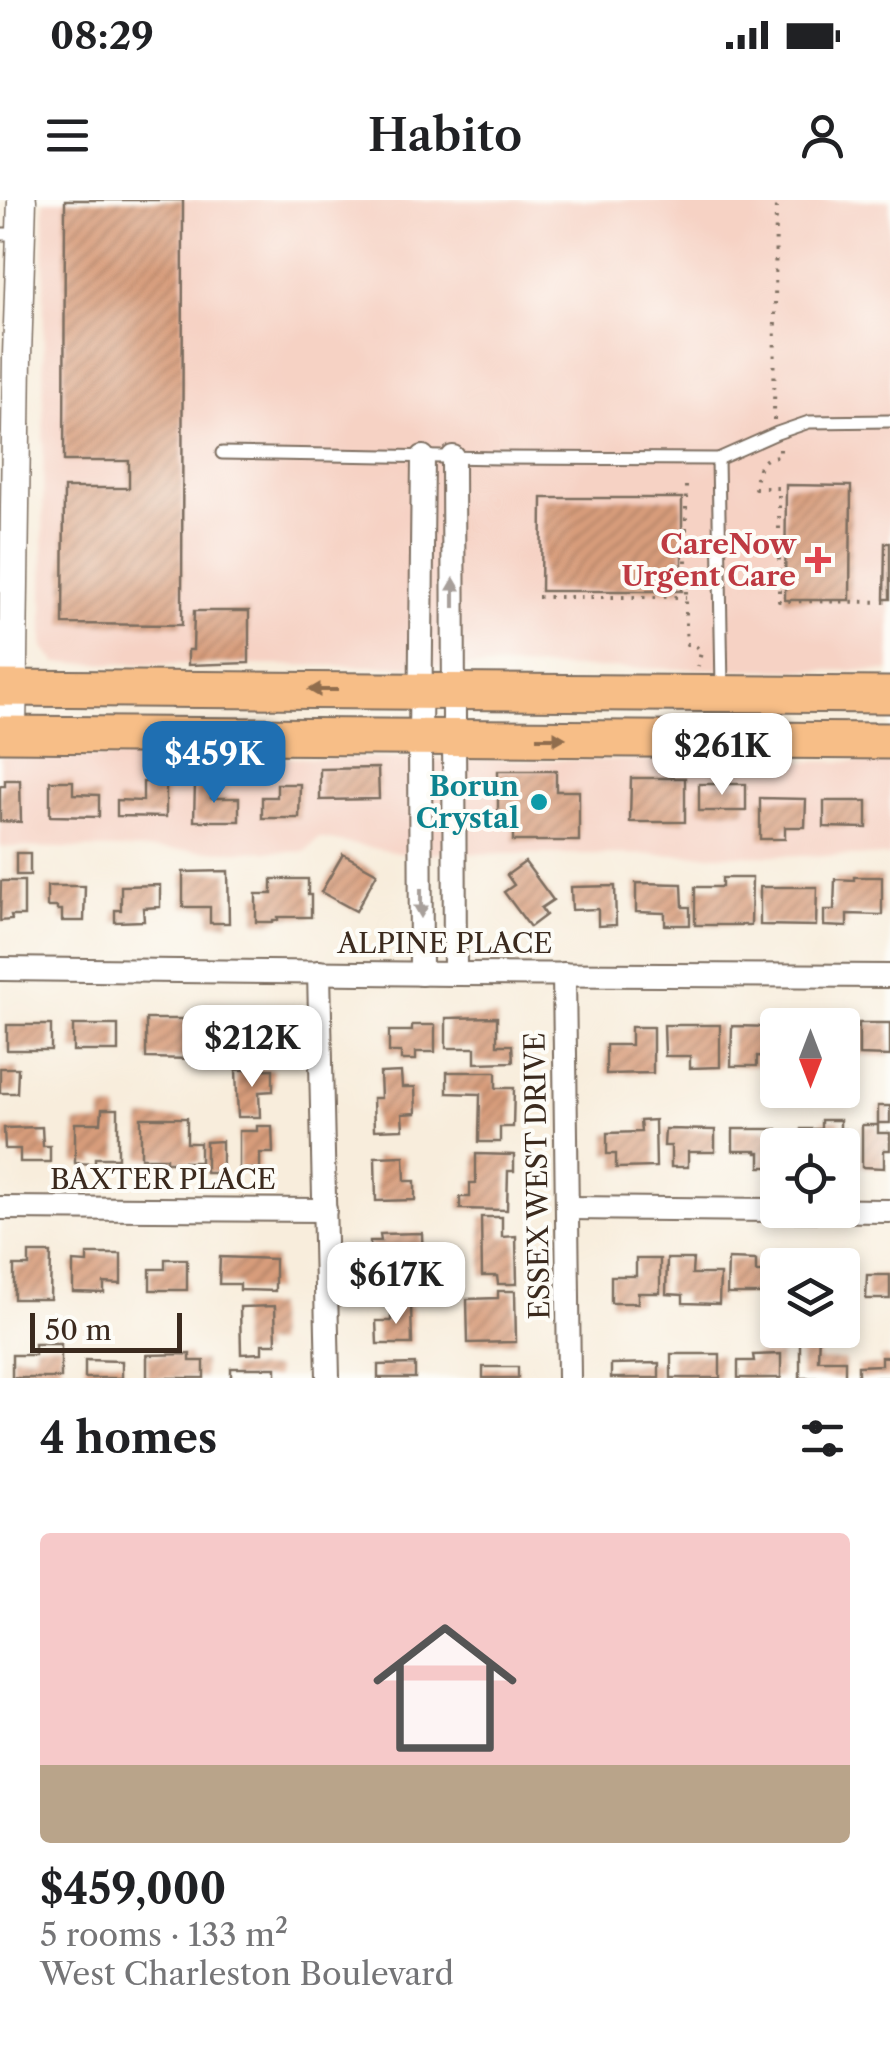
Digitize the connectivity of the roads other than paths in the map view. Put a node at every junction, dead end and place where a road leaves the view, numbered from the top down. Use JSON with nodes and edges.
{"nodes":[{"id":1,"x":22,"y":200,"type":"edge"},
{"id":2,"x":11,"y":234,"type":"edge"},
{"id":3,"x":10,"y":315,"type":"edge"},
{"id":4,"x":9,"y":356,"type":"edge"},
{"id":5,"x":890,"y":421,"type":"edge"},
{"id":6,"x":222,"y":453,"type":"dead end"},
{"id":7,"x":422,"y":457,"type":"junction"},
{"id":8,"x":453,"y":457,"type":"junction"},
{"id":9,"x":718,"y":459,"type":"junction"},
{"id":10,"x":709,"y":682,"type":"junction"},
{"id":11,"x":6,"y":688,"type":"edge"},
{"id":12,"x":890,"y":694,"type":"edge"},
{"id":13,"x":437,"y":714,"type":"junction"},
{"id":14,"x":890,"y":731,"type":"edge"},
{"id":15,"x":6,"y":734,"type":"edge"},
{"id":16,"x":824,"y":741,"type":"junction"},
{"id":17,"x":890,"y":741,"type":"edge"},
{"id":18,"x":0,"y":969,"type":"edge"},
{"id":19,"x":320,"y":972,"type":"junction"},
{"id":20,"x":421,"y":974,"type":"junction"},
{"id":21,"x":456,"y":974,"type":"junction"},
{"id":22,"x":564,"y":974,"type":"junction"},
{"id":23,"x":890,"y":976,"type":"edge"},
{"id":24,"x":0,"y":1208,"type":"edge"},
{"id":25,"x":568,"y":1208,"type":"junction"},
{"id":26,"x":325,"y":1210,"type":"junction"},
{"id":27,"x":890,"y":1211,"type":"edge"},
{"id":28,"x":328,"y":1378,"type":"edge"},
{"id":29,"x":569,"y":1378,"type":"edge"}],
"edges":[{"from":1,"to":2,"type":"street"},
{"from":2,"to":3,"type":"street"},
{"from":3,"to":4,"type":"street"},
{"from":4,"to":11,"type":"street"},
{"from":5,"to":9,"type":"lane"},
{"from":6,"to":7,"type":"lane"},
{"from":7,"to":8,"type":"lane"},
{"from":7,"to":13,"type":"street"},
{"from":8,"to":9,"type":"lane"},
{"from":13,"to":8,"type":"street","one_way":true},
{"from":9,"to":10,"type":"lane"},
{"from":10,"to":12,"type":"main road"},
{"from":10,"to":13,"type":"main road"},
{"from":13,"to":11,"type":"main road","one_way":true},
{"from":11,"to":15,"type":"street"},
{"from":13,"to":15,"type":"main road"},
{"from":13,"to":16,"type":"main road","one_way":true},
{"from":13,"to":20,"type":"street","one_way":true},
{"from":13,"to":21,"type":"street"},
{"from":14,"to":16,"type":"main road"},
{"from":16,"to":17,"type":"main road"},
{"from":18,"to":19,"type":"street","name":"ALPINE PLACE"},
{"from":19,"to":20,"type":"street","name":"ALPINE PLACE"},
{"from":19,"to":26,"type":"street"},
{"from":20,"to":21,"type":"street","name":"ALPINE PLACE"},
{"from":21,"to":22,"type":"street","name":"ALPINE PLACE"},
{"from":22,"to":23,"type":"street","name":"ALPINE PLACE"},
{"from":22,"to":25,"type":"street","name":"ESSEX WEST DRIVE"},
{"from":24,"to":26,"type":"street","name":"BAXTER PLACE"},
{"from":25,"to":27,"type":"street"},
{"from":25,"to":29,"type":"street","name":"ESSEX WEST DRIVE"},
{"from":26,"to":28,"type":"street"}]}
